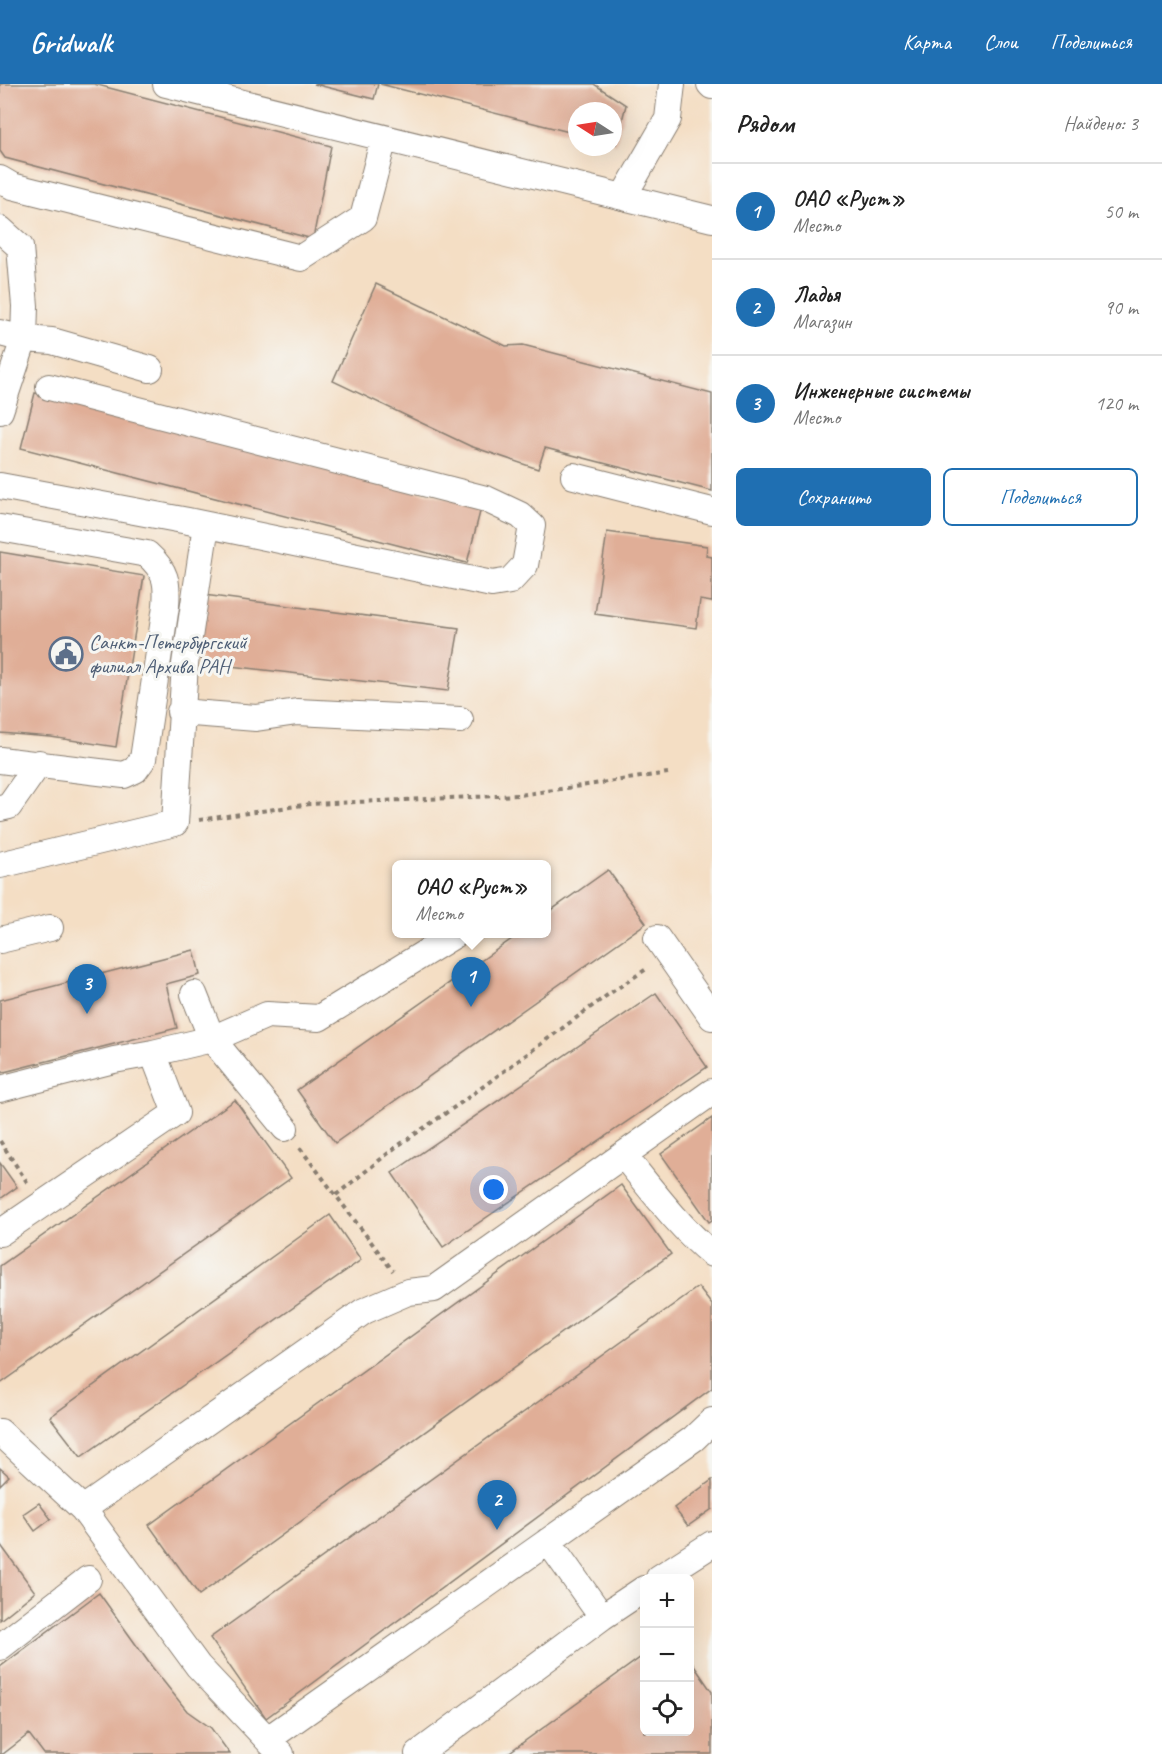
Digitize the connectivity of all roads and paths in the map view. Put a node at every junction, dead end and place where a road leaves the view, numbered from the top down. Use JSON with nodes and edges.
{"nodes":[{"id":1,"x":166,"y":84,"type":"edge"},
{"id":2,"x":672,"y":84,"type":"edge"},
{"id":3,"x":384,"y":138,"type":"junction"},
{"id":4,"x":0,"y":179,"type":"edge"},
{"id":5,"x":623,"y":197,"type":"junction"},
{"id":6,"x":712,"y":219,"type":"edge"},
{"id":7,"x":0,"y":229,"type":"edge"},
{"id":8,"x":12,"y":336,"type":"edge"},
{"id":9,"x":150,"y":369,"type":"dead end"},
{"id":10,"x":49,"y":387,"type":"dead end"},
{"id":11,"x":0,"y":411,"type":"edge"},
{"id":12,"x":574,"y":476,"type":"dead end"},
{"id":13,"x":0,"y":486,"type":"edge"},
{"id":14,"x":712,"y":511,"type":"edge"},
{"id":15,"x":206,"y":525,"type":"junction"},
{"id":16,"x":0,"y":528,"type":"edge"},
{"id":17,"x":180,"y":712,"type":"junction"},
{"id":18,"x":460,"y":720,"type":"dead end"},
{"id":19,"x":0,"y":760,"type":"edge"},
{"id":20,"x":39,"y":763,"type":"junction"},
{"id":21,"x":668,"y":773,"type":"dead end"},
{"id":22,"x":0,"y":808,"type":"edge"},
{"id":23,"x":175,"y":823,"type":"junction"},
{"id":24,"x":0,"y":865,"type":"edge"},
{"id":25,"x":50,"y":928,"type":"dead end"},
{"id":26,"x":448,"y":938,"type":"edge"},
{"id":27,"x":0,"y":940,"type":"edge"},
{"id":28,"x":663,"y":946,"type":"joint"},
{"id":29,"x":194,"y":994,"type":"dead end"},
{"id":30,"x":712,"y":1017,"type":"edge"},
{"id":31,"x":212,"y":1039,"type":"junction"},
{"id":32,"x":153,"y":1053,"type":"junction"},
{"id":33,"x":0,"y":1089,"type":"edge"},
{"id":34,"x":712,"y":1092,"type":"edge"},
{"id":35,"x":285,"y":1128,"type":"joint"},
{"id":36,"x":0,"y":1141,"type":"edge"},
{"id":37,"x":624,"y":1156,"type":"junction"},
{"id":38,"x":336,"y":1195,"type":"junction"},
{"id":39,"x":42,"y":1204,"type":"junction"},
{"id":40,"x":0,"y":1233,"type":"edge"},
{"id":41,"x":712,"y":1254,"type":"edge"},
{"id":42,"x":408,"y":1292,"type":"junction"},
{"id":43,"x":712,"y":1421,"type":"edge"},
{"id":44,"x":0,"y":1432,"type":"edge"},
{"id":45,"x":702,"y":1441,"type":"edge"},
{"id":46,"x":83,"y":1509,"type":"junction"},
{"id":47,"x":548,"y":1541,"type":"junction"},
{"id":48,"x":712,"y":1544,"type":"edge"},
{"id":49,"x":665,"y":1574,"type":"edge"},
{"id":50,"x":88,"y":1579,"type":"dead end"},
{"id":51,"x":640,"y":1592,"type":"edge"},
{"id":52,"x":602,"y":1617,"type":"junction"},
{"id":53,"x":0,"y":1647,"type":"edge"},
{"id":54,"x":274,"y":1747,"type":"edge"},
{"id":55,"x":418,"y":1754,"type":"edge"}],
"edges":[{"from":1,"to":3,"type":"lane"},
{"from":2,"to":5,"type":"lane"},
{"from":3,"to":4,"type":"lane"},
{"from":3,"to":5,"type":"lane"},
{"from":5,"to":6,"type":"lane"},
{"from":7,"to":8,"type":"lane"},
{"from":8,"to":9,"type":"lane"},
{"from":8,"to":11,"type":"lane"},
{"from":10,"to":15,"type":"lane"},
{"from":12,"to":14,"type":"lane"},
{"from":13,"to":15,"type":"lane"},
{"from":15,"to":17,"type":"lane"},
{"from":16,"to":20,"type":"lane"},
{"from":17,"to":18,"type":"lane"},
{"from":17,"to":23,"type":"lane"},
{"from":19,"to":20,"type":"lane"},
{"from":20,"to":22,"type":"lane"},
{"from":21,"to":23,"type":"path"},
{"from":23,"to":24,"type":"lane"},
{"from":25,"to":27,"type":"lane"},
{"from":26,"to":31,"type":"lane"},
{"from":28,"to":30,"type":"lane"},
{"from":28,"to":38,"type":"path"},
{"from":29,"to":31,"type":"lane"},
{"from":31,"to":32,"type":"lane"},
{"from":31,"to":35,"type":"lane"},
{"from":32,"to":33,"type":"lane"},
{"from":32,"to":39,"type":"lane"},
{"from":34,"to":37,"type":"lane"},
{"from":35,"to":38,"type":"path"},
{"from":36,"to":39,"type":"path"},
{"from":37,"to":41,"type":"lane"},
{"from":37,"to":42,"type":"lane"},
{"from":38,"to":42,"type":"path"},
{"from":39,"to":40,"type":"lane"},
{"from":42,"to":46,"type":"lane"},
{"from":43,"to":45,"type":"lane"},
{"from":44,"to":46,"type":"lane"},
{"from":45,"to":47,"type":"lane"},
{"from":46,"to":54,"type":"lane"},
{"from":47,"to":52,"type":"lane"},
{"from":47,"to":54,"type":"lane"},
{"from":48,"to":49,"type":"lane"},
{"from":50,"to":53,"type":"lane"},
{"from":51,"to":52,"type":"lane"},
{"from":52,"to":55,"type":"lane"}]}
